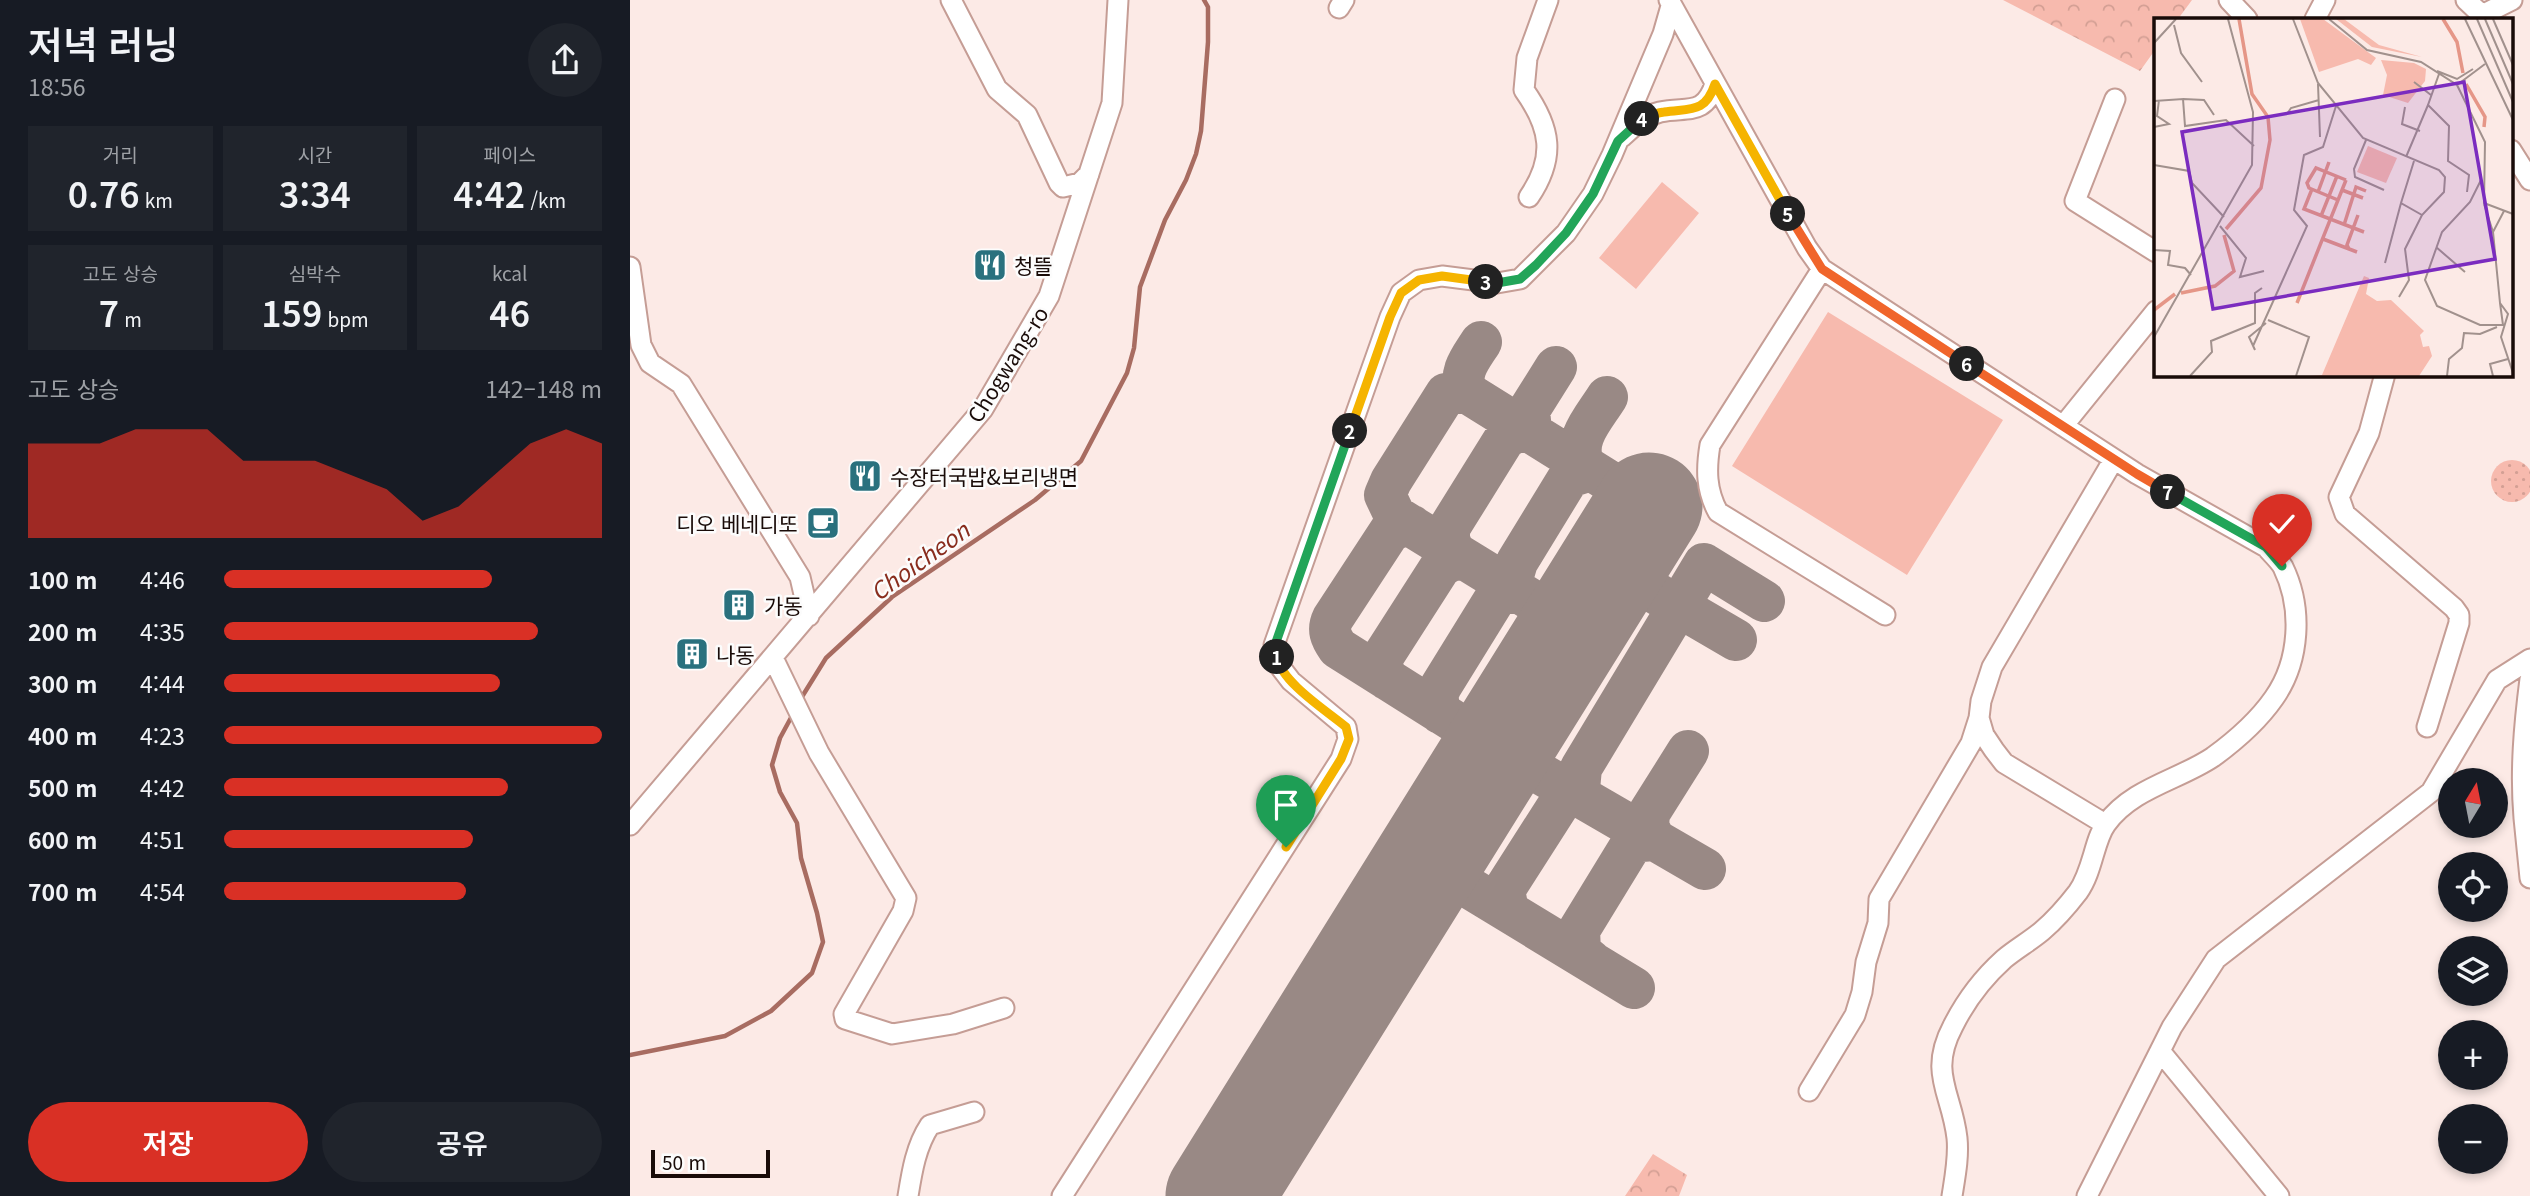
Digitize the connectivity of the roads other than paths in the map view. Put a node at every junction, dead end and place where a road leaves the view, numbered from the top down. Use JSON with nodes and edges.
{"nodes":[{"id":1,"x":951,"y":0,"type":"edge"},
{"id":2,"x":1118,"y":0,"type":"edge"},
{"id":3,"x":1548,"y":0,"type":"edge"},
{"id":4,"x":2229,"y":0,"type":"edge"},
{"id":5,"x":2325,"y":0,"type":"edge"},
{"id":6,"x":2466,"y":0,"type":"edge"},
{"id":7,"x":2512,"y":0,"type":"edge"},
{"id":8,"x":1670,"y":3,"type":"edge"},
{"id":9,"x":2482,"y":17,"type":"edge"},
{"id":10,"x":2246,"y":18,"type":"edge"},
{"id":11,"x":2316,"y":18,"type":"edge"},
{"id":12,"x":1715,"y":84,"type":"junction"},
{"id":13,"x":2115,"y":99,"type":"dead end"},
{"id":14,"x":1618,"y":141,"type":"junction"},
{"id":15,"x":2512,"y":152,"type":"edge"},
{"id":16,"x":1089,"y":174,"type":"junction"},
{"id":17,"x":2530,"y":180,"type":"edge"},
{"id":18,"x":1529,"y":197,"type":"dead end"},
{"id":19,"x":2154,"y":251,"type":"edge"},
{"id":20,"x":630,"y":267,"type":"edge"},
{"id":21,"x":1822,"y":269,"type":"junction"},
{"id":22,"x":2154,"y":312,"type":"edge"},
{"id":23,"x":2384,"y":376,"type":"edge"},
{"id":24,"x":2063,"y":426,"type":"junction"},
{"id":25,"x":2114,"y":459,"type":"junction"},
{"id":26,"x":809,"y":615,"type":"junction"},
{"id":27,"x":1885,"y":615,"type":"dead end"},
{"id":28,"x":773,"y":658,"type":"junction"},
{"id":29,"x":2530,"y":659,"type":"edge"},
{"id":30,"x":2530,"y":679,"type":"edge"},
{"id":31,"x":1979,"y":718,"type":"junction"},
{"id":32,"x":2427,"y":727,"type":"dead end"},
{"id":33,"x":2527,"y":820,"type":"edge"},
{"id":34,"x":2105,"y":824,"type":"junction"},
{"id":35,"x":630,"y":825,"type":"edge"},
{"id":36,"x":2530,"y":878,"type":"edge"},
{"id":37,"x":1004,"y":1008,"type":"dead end"},
{"id":38,"x":2160,"y":1051,"type":"junction"},
{"id":39,"x":1809,"y":1091,"type":"dead end"},
{"id":40,"x":974,"y":1112,"type":"dead end"},
{"id":41,"x":908,"y":1196,"type":"edge"},
{"id":42,"x":1062,"y":1196,"type":"edge"},
{"id":43,"x":1952,"y":1196,"type":"edge"},
{"id":44,"x":2087,"y":1196,"type":"edge"},
{"id":45,"x":2279,"y":1196,"type":"edge"}],
"edges":[{"from":1,"to":16,"type":"street"},
{"from":2,"to":16,"type":"street","name":"Chogwang-ro"},
{"from":3,"to":18,"type":"street"},
{"from":4,"to":10,"type":"street"},
{"from":5,"to":11,"type":"street"},
{"from":6,"to":9,"type":"street"},
{"from":7,"to":9,"type":"street"},
{"from":8,"to":12,"type":"street"},
{"from":8,"to":14,"type":"street"},
{"from":12,"to":14,"type":"street"},
{"from":12,"to":21,"type":"street"},
{"from":13,"to":19,"type":"street"},
{"from":14,"to":42,"type":"street"},
{"from":15,"to":17,"type":"street"},
{"from":16,"to":26,"type":"street","name":"Chogwang-ro"},
{"from":20,"to":26,"type":"street"},
{"from":21,"to":24,"type":"street"},
{"from":21,"to":27,"type":"street"},
{"from":22,"to":24,"type":"street"},
{"from":23,"to":32,"type":"street"},
{"from":24,"to":25,"type":"street"},
{"from":25,"to":31,"type":"street"},
{"from":25,"to":34,"type":"street"},
{"from":26,"to":28,"type":"street","name":"Chogwang-ro"},
{"from":28,"to":35,"type":"street","name":"Chogwang-ro"},
{"from":28,"to":37,"type":"street"},
{"from":29,"to":38,"type":"street"},
{"from":30,"to":33,"type":"street"},
{"from":31,"to":34,"type":"street"},
{"from":31,"to":39,"type":"street"},
{"from":33,"to":36,"type":"street"},
{"from":34,"to":43,"type":"street"},
{"from":38,"to":44,"type":"street"},
{"from":38,"to":45,"type":"street"},
{"from":40,"to":41,"type":"street"}]}
